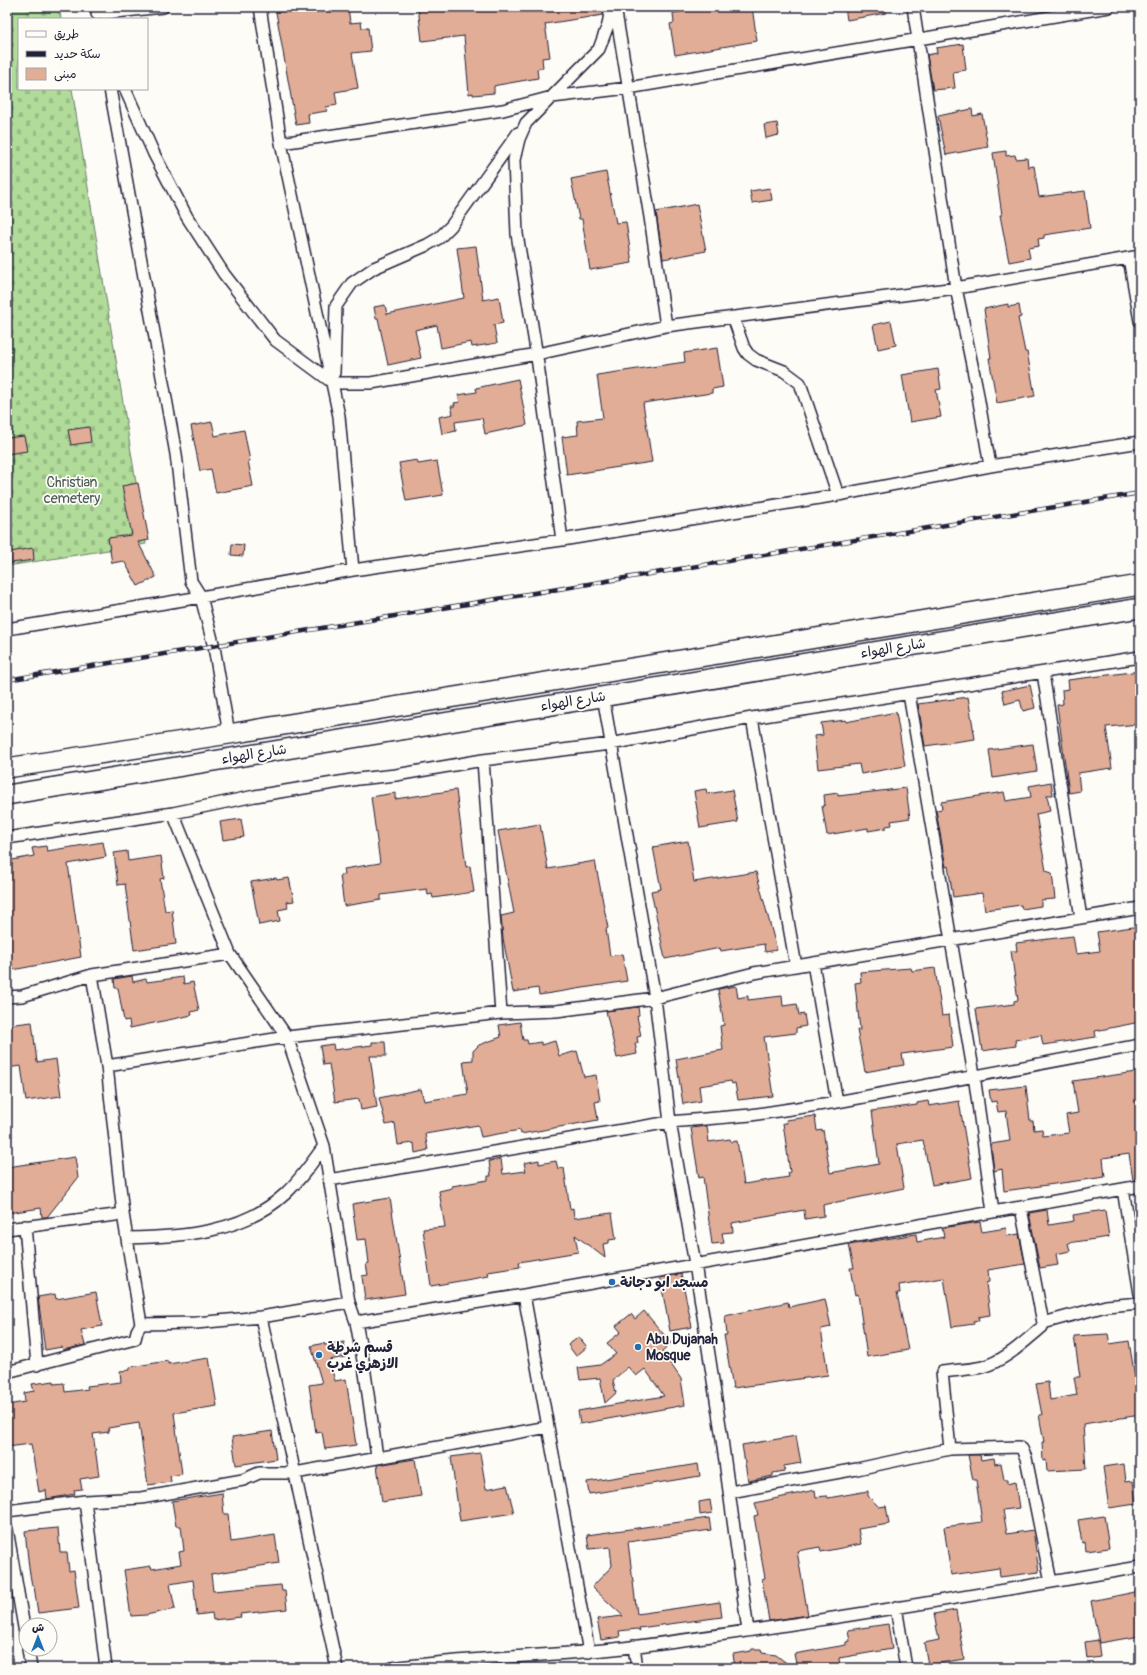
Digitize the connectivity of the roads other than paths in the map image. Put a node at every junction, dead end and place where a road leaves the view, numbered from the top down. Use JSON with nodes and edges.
{"nodes":[{"id":1,"x":163,"y":7,"type":"edge"},
{"id":2,"x":260,"y":7,"type":"edge"},
{"id":3,"x":611,"y":7,"type":"edge"},
{"id":4,"x":615,"y":7,"type":"edge"},
{"id":5,"x":913,"y":7,"type":"edge"},
{"id":6,"x":1109,"y":7,"type":"edge"},
{"id":7,"x":97,"y":13,"type":"edge"},
{"id":8,"x":919,"y":39,"type":"junction"},
{"id":9,"x":628,"y":88,"type":"junction"},
{"id":10,"x":110,"y":90,"type":"edge"},
{"id":11,"x":125,"y":90,"type":"edge"},
{"id":12,"x":552,"y":97,"type":"junction"},
{"id":13,"x":526,"y":123,"type":"junction"},
{"id":14,"x":280,"y":143,"type":"junction"},
{"id":15,"x":1140,"y":256,"type":"edge"},
{"id":16,"x":1129,"y":258,"type":"junction"},
{"id":17,"x":956,"y":288,"type":"junction"},
{"id":18,"x":733,"y":317,"type":"junction"},
{"id":19,"x":1140,"y":321,"type":"edge"},
{"id":20,"x":666,"y":326,"type":"junction"},
{"id":21,"x":537,"y":354,"type":"junction"},
{"id":22,"x":333,"y":383,"type":"junction"},
{"id":23,"x":1140,"y":442,"type":"edge"},
{"id":24,"x":990,"y":466,"type":"junction"},
{"id":25,"x":838,"y":495,"type":"junction"},
{"id":26,"x":562,"y":540,"type":"junction"},
{"id":27,"x":353,"y":570,"type":"junction"},
{"id":28,"x":1140,"y":585,"type":"edge"},
{"id":29,"x":201,"y":597,"type":"junction"},
{"id":30,"x":1140,"y":608,"type":"edge"},
{"id":31,"x":7,"y":629,"type":"edge"},
{"id":32,"x":1140,"y":657,"type":"edge"},
{"id":33,"x":1043,"y":673,"type":"junction"},
{"id":34,"x":909,"y":694,"type":"junction"},
{"id":35,"x":603,"y":696,"type":"junction"},
{"id":36,"x":752,"y":718,"type":"junction"},
{"id":37,"x":229,"y":734,"type":"junction"},
{"id":38,"x":610,"y":744,"type":"junction"},
{"id":39,"x":484,"y":760,"type":"junction"},
{"id":40,"x":7,"y":768,"type":"edge"},
{"id":41,"x":7,"y":795,"type":"edge"},
{"id":42,"x":173,"y":813,"type":"junction"},
{"id":43,"x":7,"y":838,"type":"edge"},
{"id":44,"x":1140,"y":908,"type":"edge"},
{"id":45,"x":1081,"y":918,"type":"junction"},
{"id":46,"x":950,"y":940,"type":"junction"},
{"id":47,"x":230,"y":954,"type":"junction"},
{"id":48,"x":812,"y":963,"type":"junction"},
{"id":49,"x":796,"y":966,"type":"junction"},
{"id":50,"x":92,"y":975,"type":"junction"},
{"id":51,"x":7,"y":997,"type":"edge"},
{"id":52,"x":655,"y":998,"type":"junction"},
{"id":53,"x":501,"y":1013,"type":"junction"},
{"id":54,"x":287,"y":1037,"type":"junction"},
{"id":55,"x":1140,"y":1045,"type":"edge"},
{"id":56,"x":107,"y":1066,"type":"junction"},
{"id":57,"x":974,"y":1075,"type":"junction"},
{"id":58,"x":837,"y":1102,"type":"junction"},
{"id":59,"x":670,"y":1122,"type":"junction"},
{"id":60,"x":324,"y":1146,"type":"junction"},
{"id":61,"x":329,"y":1180,"type":"junction"},
{"id":62,"x":1140,"y":1186,"type":"edge"},
{"id":63,"x":1123,"y":1189,"type":"junction"},
{"id":64,"x":1021,"y":1208,"type":"junction"},
{"id":65,"x":993,"y":1212,"type":"junction"},
{"id":66,"x":123,"y":1214,"type":"junction"},
{"id":67,"x":25,"y":1226,"type":"junction"},
{"id":68,"x":7,"y":1229,"type":"edge"},
{"id":69,"x":127,"y":1238,"type":"junction"},
{"id":70,"x":695,"y":1264,"type":"junction"},
{"id":71,"x":1140,"y":1294,"type":"edge"},
{"id":72,"x":524,"y":1295,"type":"junction"},
{"id":73,"x":349,"y":1302,"type":"junction"},
{"id":74,"x":1140,"y":1303,"type":"edge"},
{"id":75,"x":261,"y":1317,"type":"junction"},
{"id":76,"x":356,"y":1322,"type":"junction"},
{"id":77,"x":1043,"y":1323,"type":"junction"},
{"id":78,"x":141,"y":1324,"type":"junction"},
{"id":79,"x":37,"y":1365,"type":"junction"},
{"id":80,"x":7,"y":1372,"type":"edge"},
{"id":81,"x":548,"y":1427,"type":"junction"},
{"id":82,"x":950,"y":1449,"type":"junction"},
{"id":83,"x":377,"y":1457,"type":"junction"},
{"id":84,"x":295,"y":1473,"type":"junction"},
{"id":85,"x":730,"y":1492,"type":"junction"},
{"id":86,"x":85,"y":1501,"type":"junction"},
{"id":87,"x":7,"y":1511,"type":"edge"},
{"id":88,"x":7,"y":1529,"type":"edge"},
{"id":89,"x":1140,"y":1567,"type":"edge"},
{"id":90,"x":1051,"y":1582,"type":"junction"},
{"id":91,"x":896,"y":1607,"type":"junction"},
{"id":92,"x":22,"y":1617,"type":"edge"},
{"id":93,"x":748,"y":1631,"type":"junction"},
{"id":94,"x":634,"y":1646,"type":"junction"},
{"id":95,"x":589,"y":1652,"type":"junction"},
{"id":96,"x":29,"y":1657,"type":"edge"},
{"id":97,"x":31,"y":1668,"type":"edge"},
{"id":98,"x":106,"y":1668,"type":"edge"},
{"id":99,"x":337,"y":1668,"type":"edge"},
{"id":100,"x":392,"y":1668,"type":"edge"},
{"id":101,"x":637,"y":1668,"type":"edge"},
{"id":102,"x":906,"y":1668,"type":"edge"}],
"edges":[{"from":1,"to":7,"type":"street"},
{"from":2,"to":14,"type":"street"},
{"from":3,"to":12,"type":"street"},
{"from":4,"to":9,"type":"street"},
{"from":5,"to":8,"type":"street"},
{"from":6,"to":8,"type":"street"},
{"from":8,"to":9,"type":"street"},
{"from":8,"to":17,"type":"street"},
{"from":9,"to":12,"type":"street"},
{"from":9,"to":20,"type":"street"},
{"from":10,"to":29,"type":"street"},
{"from":11,"to":22,"type":"street"},
{"from":12,"to":13,"type":"street"},
{"from":12,"to":14,"type":"street"},
{"from":13,"to":21,"type":"street"},
{"from":13,"to":22,"type":"street"},
{"from":14,"to":22,"type":"street"},
{"from":15,"to":16,"type":"street"},
{"from":16,"to":17,"type":"street"},
{"from":16,"to":19,"type":"street"},
{"from":17,"to":18,"type":"street"},
{"from":17,"to":24,"type":"street"},
{"from":18,"to":20,"type":"street"},
{"from":18,"to":25,"type":"street"},
{"from":20,"to":21,"type":"street"},
{"from":21,"to":22,"type":"street"},
{"from":21,"to":26,"type":"street"},
{"from":22,"to":27,"type":"street"},
{"from":23,"to":24,"type":"street"},
{"from":24,"to":25,"type":"street"},
{"from":25,"to":26,"type":"street"},
{"from":26,"to":27,"type":"street"},
{"from":27,"to":29,"type":"street"},
{"from":28,"to":37,"type":"highway","name":"شارع الهواء"},
{"from":29,"to":31,"type":"street"},
{"from":29,"to":37,"type":"street"},
{"from":30,"to":35,"type":"highway","name":"شارع الهواء"},
{"from":32,"to":33,"type":"street"},
{"from":33,"to":34,"type":"street"},
{"from":33,"to":45,"type":"street"},
{"from":34,"to":36,"type":"street"},
{"from":34,"to":46,"type":"street"},
{"from":35,"to":38,"type":"street"},
{"from":35,"to":41,"type":"highway","name":"شارع الهواء"},
{"from":36,"to":38,"type":"street"},
{"from":36,"to":49,"type":"street"},
{"from":37,"to":40,"type":"highway","name":"شارع الهواء"},
{"from":38,"to":39,"type":"street"},
{"from":38,"to":52,"type":"street"},
{"from":39,"to":42,"type":"street"},
{"from":39,"to":53,"type":"street"},
{"from":42,"to":43,"type":"street"},
{"from":42,"to":47,"type":"street"},
{"from":44,"to":45,"type":"street"},
{"from":45,"to":46,"type":"street"},
{"from":46,"to":48,"type":"street"},
{"from":46,"to":57,"type":"street"},
{"from":47,"to":50,"type":"street"},
{"from":47,"to":54,"type":"street"},
{"from":48,"to":49,"type":"street"},
{"from":48,"to":58,"type":"street"},
{"from":49,"to":52,"type":"street"},
{"from":50,"to":51,"type":"street"},
{"from":50,"to":56,"type":"street"},
{"from":52,"to":53,"type":"street"},
{"from":52,"to":59,"type":"street"},
{"from":53,"to":54,"type":"street"},
{"from":54,"to":56,"type":"street"},
{"from":54,"to":60,"type":"street"},
{"from":55,"to":57,"type":"street"},
{"from":56,"to":66,"type":"street"},
{"from":57,"to":58,"type":"street"},
{"from":57,"to":65,"type":"street"},
{"from":58,"to":59,"type":"street"},
{"from":59,"to":61,"type":"street"},
{"from":59,"to":70,"type":"street"},
{"from":60,"to":61,"type":"street"},
{"from":60,"to":69,"type":"street"},
{"from":61,"to":73,"type":"street"},
{"from":62,"to":63,"type":"street"},
{"from":63,"to":64,"type":"street"},
{"from":63,"to":71,"type":"street"},
{"from":64,"to":65,"type":"street"},
{"from":64,"to":77,"type":"street"},
{"from":65,"to":70,"type":"street"},
{"from":66,"to":67,"type":"street"},
{"from":66,"to":69,"type":"street"},
{"from":67,"to":68,"type":"street"},
{"from":67,"to":79,"type":"street"},
{"from":69,"to":78,"type":"street"},
{"from":70,"to":72,"type":"street"},
{"from":70,"to":85,"type":"street"},
{"from":72,"to":76,"type":"street"},
{"from":72,"to":81,"type":"street"},
{"from":73,"to":75,"type":"street"},
{"from":73,"to":76,"type":"street"},
{"from":74,"to":77,"type":"street"},
{"from":75,"to":78,"type":"street"},
{"from":75,"to":84,"type":"street"},
{"from":76,"to":83,"type":"street"},
{"from":77,"to":82,"type":"street"},
{"from":78,"to":79,"type":"street"},
{"from":79,"to":80,"type":"street"},
{"from":81,"to":83,"type":"street"},
{"from":81,"to":95,"type":"street"},
{"from":82,"to":85,"type":"street"},
{"from":82,"to":90,"type":"street"},
{"from":83,"to":84,"type":"street"},
{"from":84,"to":86,"type":"street"},
{"from":84,"to":99,"type":"street"},
{"from":85,"to":93,"type":"street"},
{"from":86,"to":87,"type":"street"},
{"from":86,"to":98,"type":"street"},
{"from":88,"to":92,"type":"street"},
{"from":89,"to":90,"type":"street"},
{"from":90,"to":91,"type":"street"},
{"from":91,"to":93,"type":"street"},
{"from":91,"to":102,"type":"street"},
{"from":93,"to":94,"type":"street"},
{"from":94,"to":95,"type":"street"},
{"from":94,"to":101,"type":"street"},
{"from":95,"to":100,"type":"street"},
{"from":96,"to":97,"type":"street"}]}
